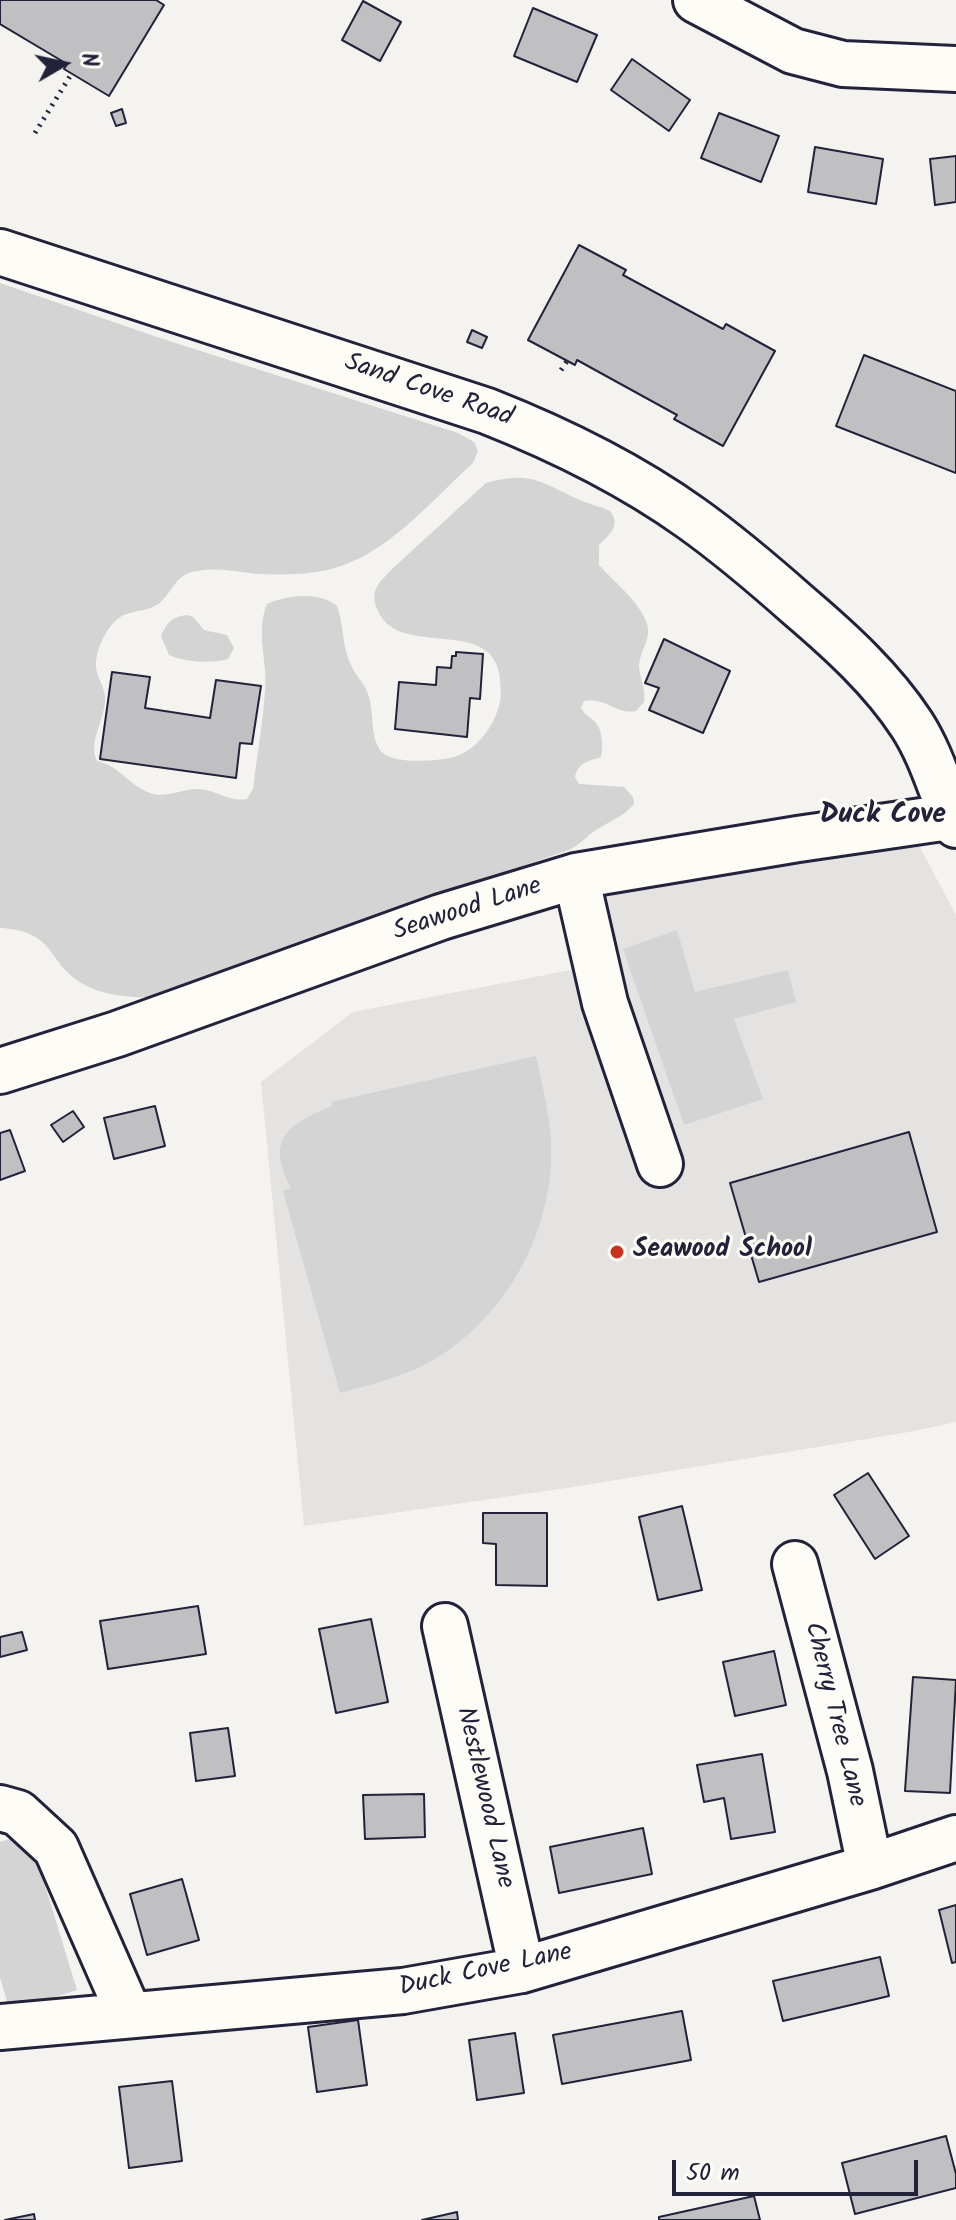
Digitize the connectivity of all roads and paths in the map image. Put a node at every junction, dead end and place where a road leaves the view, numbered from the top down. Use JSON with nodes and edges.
{"nodes":[{"id":1,"x":696,"y":0,"type":"edge"},
{"id":2,"x":956,"y":69,"type":"edge"},
{"id":3,"x":72,"y":73,"type":"dead end"},
{"id":4,"x":35,"y":133,"type":"dead end"},
{"id":5,"x":0,"y":252,"type":"edge"},
{"id":6,"x":567,"y":361,"type":"dead end"},
{"id":7,"x":561,"y":370,"type":"dead end"},
{"id":8,"x":955,"y":819,"type":"edge"},
{"id":9,"x":576,"y":876,"type":"junction"},
{"id":10,"x":0,"y":1071,"type":"edge"},
{"id":11,"x":660,"y":1164,"type":"dead end"},
{"id":12,"x":795,"y":1564,"type":"dead end"},
{"id":13,"x":445,"y":1626,"type":"dead end"},
{"id":14,"x":0,"y":1808,"type":"edge"},
{"id":15,"x":956,"y":1838,"type":"edge"},
{"id":16,"x":870,"y":1867,"type":"junction"},
{"id":17,"x":522,"y":1970,"type":"junction"},
{"id":18,"x":129,"y":2014,"type":"junction"},
{"id":19,"x":0,"y":2027,"type":"edge"}],
"edges":[{"from":1,"to":2,"type":"street"},
{"from":3,"to":4,"type":"path"},
{"from":5,"to":8,"type":"street","name":"Sand Cove Road"},
{"from":6,"to":7,"type":"path"},
{"from":8,"to":9,"type":"street","name":"Seawood Lane"},
{"from":9,"to":10,"type":"street","name":"Seawood Lane"},
{"from":9,"to":11,"type":"street"},
{"from":12,"to":16,"type":"street","name":"Cherry Tree Lane"},
{"from":13,"to":17,"type":"street","name":"Nestlewood Lane"},
{"from":14,"to":18,"type":"street"},
{"from":15,"to":16,"type":"street","name":"Duck Cove Lane"},
{"from":16,"to":17,"type":"street","name":"Duck Cove Lane"},
{"from":17,"to":18,"type":"street","name":"Duck Cove Lane"},
{"from":18,"to":19,"type":"street","name":"Duck Cove Lane"}]}
